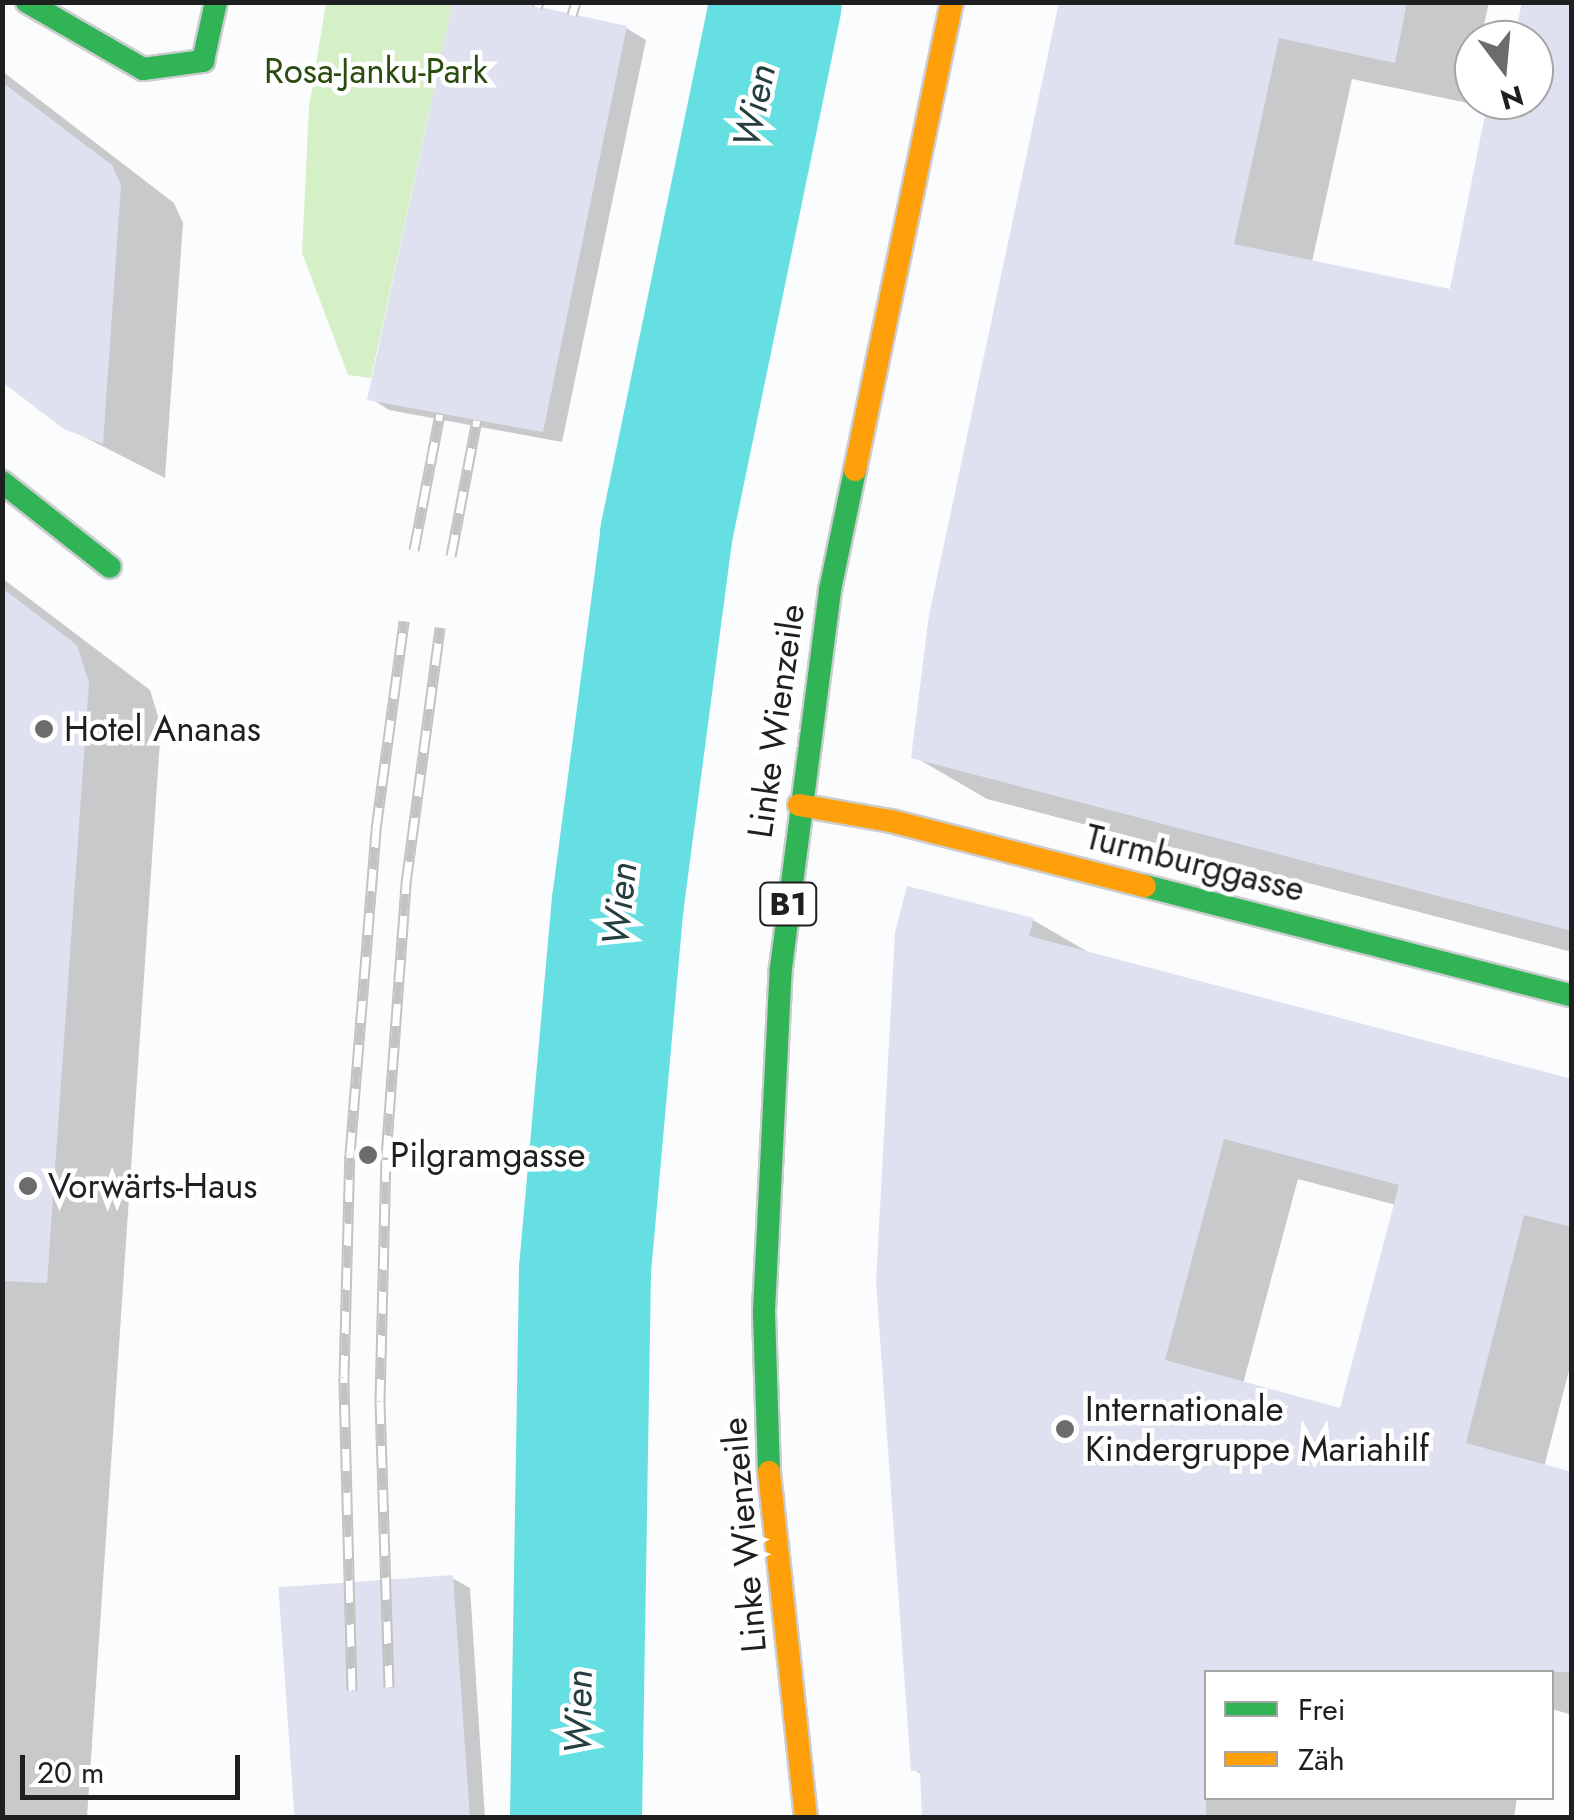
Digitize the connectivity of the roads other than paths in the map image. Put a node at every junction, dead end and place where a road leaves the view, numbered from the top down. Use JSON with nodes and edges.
{"nodes":[{"id":1,"x":27,"y":2,"type":"edge"},
{"id":2,"x":216,"y":2,"type":"edge"},
{"id":3,"x":952,"y":2,"type":"edge"},
{"id":4,"x":2,"y":482,"type":"edge"},
{"id":5,"x":110,"y":568,"type":"dead end"},
{"id":6,"x":799,"y":805,"type":"junction"},
{"id":7,"x":1572,"y":996,"type":"edge"},
{"id":8,"x":806,"y":1818,"type":"edge"}],
"edges":[{"from":1,"to":2,"type":"main road"},
{"from":3,"to":6,"type":"main road","name":"Linke Wienzeile","number":"B1"},
{"from":4,"to":5,"type":"main road"},
{"from":6,"to":7,"type":"main road","name":"Turmburggasse"},
{"from":6,"to":8,"type":"main road","name":"Linke Wienzeile","number":"B1"}]}
